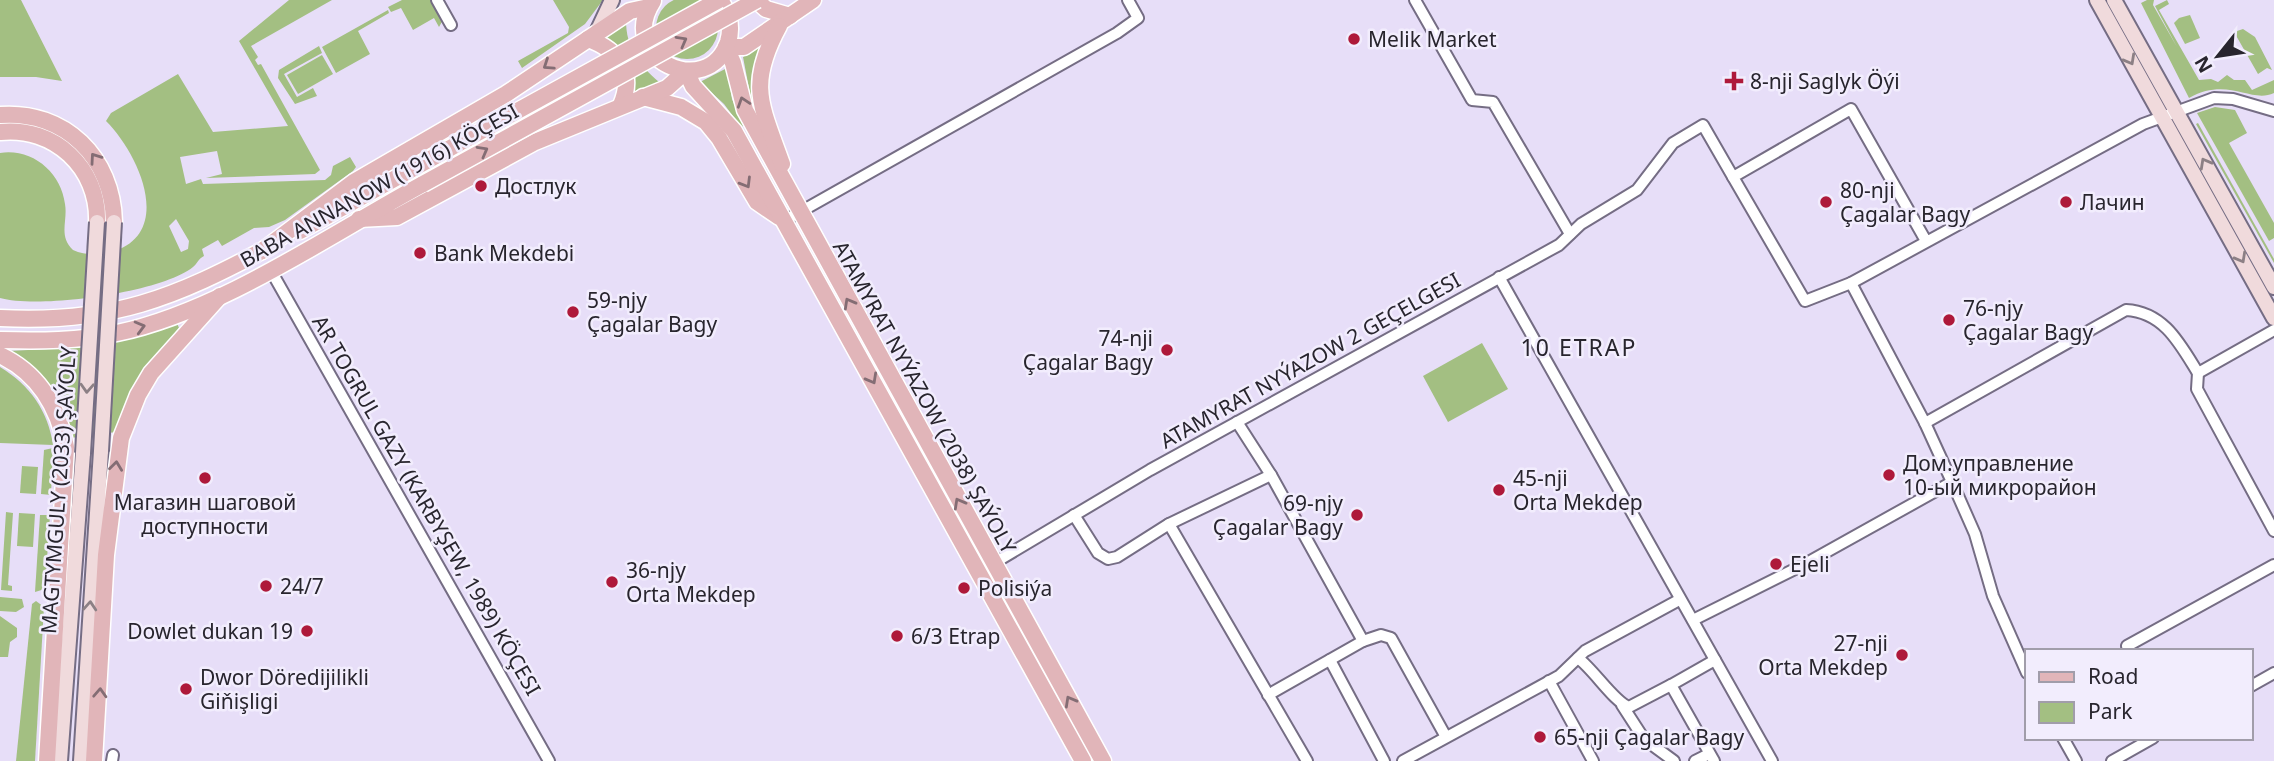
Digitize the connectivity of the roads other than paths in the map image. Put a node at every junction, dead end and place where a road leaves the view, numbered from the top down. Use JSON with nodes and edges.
{"nodes":[{"id":1,"x":437,"y":0,"type":"edge"},
{"id":2,"x":612,"y":0,"type":"edge"},
{"id":3,"x":720,"y":0,"type":"edge"},
{"id":4,"x":757,"y":0,"type":"edge"},
{"id":5,"x":813,"y":0,"type":"edge"},
{"id":6,"x":1128,"y":0,"type":"edge"},
{"id":7,"x":1415,"y":0,"type":"edge"},
{"id":8,"x":2097,"y":0,"type":"edge"},
{"id":9,"x":2114,"y":0,"type":"edge"},
{"id":10,"x":649,"y":3,"type":"edge"},
{"id":11,"x":784,"y":21,"type":"junction"},
{"id":12,"x":451,"y":25,"type":"dead end"},
{"id":13,"x":593,"y":35,"type":"junction"},
{"id":14,"x":726,"y":47,"type":"junction"},
{"id":15,"x":686,"y":71,"type":"junction"},
{"id":16,"x":643,"y":97,"type":"junction"},
{"id":17,"x":621,"y":105,"type":"junction"},
{"id":18,"x":2274,"y":111,"type":"edge"},
{"id":19,"x":2176,"y":112,"type":"junction"},
{"id":20,"x":0,"y":115,"type":"edge"},
{"id":21,"x":2162,"y":117,"type":"junction"},
{"id":22,"x":0,"y":132,"type":"edge"},
{"id":23,"x":1733,"y":177,"type":"junction"},
{"id":24,"x":799,"y":212,"type":"junction"},
{"id":25,"x":359,"y":219,"type":"junction"},
{"id":26,"x":784,"y":221,"type":"junction"},
{"id":27,"x":97,"y":222,"type":"joint"},
{"id":28,"x":114,"y":222,"type":"joint"},
{"id":29,"x":1570,"y":234,"type":"junction"},
{"id":30,"x":1926,"y":241,"type":"junction"},
{"id":31,"x":262,"y":251,"type":"junction"},
{"id":32,"x":270,"y":269,"type":"junction"},
{"id":33,"x":1499,"y":278,"type":"junction"},
{"id":34,"x":1851,"y":284,"type":"junction"},
{"id":35,"x":2274,"y":286,"type":"edge"},
{"id":36,"x":220,"y":296,"type":"junction"},
{"id":37,"x":0,"y":311,"type":"edge"},
{"id":38,"x":0,"y":318,"type":"edge"},
{"id":39,"x":2274,"y":318,"type":"edge"},
{"id":40,"x":34,"y":320,"type":"junction"},
{"id":41,"x":2274,"y":330,"type":"edge"},
{"id":42,"x":0,"y":340,"type":"edge"},
{"id":43,"x":0,"y":355,"type":"edge"},
{"id":44,"x":2198,"y":373,"type":"junction"},
{"id":45,"x":1237,"y":422,"type":"junction"},
{"id":46,"x":1925,"y":423,"type":"junction"},
{"id":47,"x":1271,"y":475,"type":"junction"},
{"id":48,"x":1951,"y":482,"type":"junction"},
{"id":49,"x":1074,"y":515,"type":"junction"},
{"id":50,"x":1169,"y":524,"type":"junction"},
{"id":51,"x":2274,"y":531,"type":"edge"},
{"id":52,"x":2274,"y":565,"type":"edge"},
{"id":53,"x":986,"y":568,"type":"junction"},
{"id":54,"x":1679,"y":600,"type":"junction"},
{"id":55,"x":1693,"y":620,"type":"junction"},
{"id":56,"x":1363,"y":642,"type":"junction"},
{"id":57,"x":2127,"y":646,"type":"dead end"},
{"id":58,"x":1578,"y":658,"type":"junction"},
{"id":59,"x":1329,"y":660,"type":"junction"},
{"id":60,"x":1715,"y":660,"type":"junction"},
{"id":61,"x":2025,"y":668,"type":"edge"},
{"id":62,"x":2274,"y":673,"type":"edge"},
{"id":63,"x":1549,"y":681,"type":"junction"},
{"id":64,"x":1671,"y":685,"type":"junction"},
{"id":65,"x":2253,"y":685,"type":"edge"},
{"id":66,"x":1268,"y":695,"type":"junction"},
{"id":67,"x":1622,"y":705,"type":"junction"},
{"id":68,"x":1446,"y":737,"type":"junction"},
{"id":69,"x":2064,"y":740,"type":"edge"},
{"id":70,"x":2149,"y":740,"type":"edge"},
{"id":71,"x":1423,"y":756,"type":"edge"},
{"id":72,"x":1712,"y":757,"type":"edge"},
{"id":73,"x":47,"y":761,"type":"edge"},
{"id":74,"x":60,"y":761,"type":"edge"},
{"id":75,"x":81,"y":761,"type":"edge"},
{"id":76,"x":94,"y":761,"type":"edge"},
{"id":77,"x":550,"y":761,"type":"edge"},
{"id":78,"x":1083,"y":761,"type":"edge"},
{"id":79,"x":1103,"y":761,"type":"edge"},
{"id":80,"x":1307,"y":761,"type":"edge"},
{"id":81,"x":1384,"y":761,"type":"edge"},
{"id":82,"x":1403,"y":761,"type":"edge"},
{"id":83,"x":1593,"y":761,"type":"edge"},
{"id":84,"x":1674,"y":761,"type":"edge"},
{"id":85,"x":1695,"y":761,"type":"edge"},
{"id":86,"x":1772,"y":761,"type":"edge"},
{"id":87,"x":2076,"y":761,"type":"edge"},
{"id":88,"x":2112,"y":761,"type":"edge"}],
"edges":[{"from":1,"to":12,"type":"street"},
{"from":2,"to":13,"type":"main road"},
{"from":3,"to":14,"type":"main road","name":"ATAMYRAT NYÝAZOW (2038) ŞAÝOLY"},
{"from":3,"to":31,"type":"main road","name":"BABA ANNANOW (1916) KÖÇESI","bridge":true},
{"from":4,"to":11,"type":"main road"},
{"from":25,"to":4,"type":"main road","name":"BABA ANNANOW (1916) KÖÇESI","one_way":true,"bridge":true},
{"from":5,"to":11,"type":"main road"},
{"from":6,"to":24,"type":"street"},
{"from":7,"to":29,"type":"street"},
{"from":8,"to":21,"type":"main road","one_way":true},
{"from":9,"to":19,"type":"main road"},
{"from":10,"to":13,"type":"main road"},
{"from":10,"to":15,"type":"main road"},
{"from":11,"to":14,"type":"main road"},
{"from":11,"to":24,"type":"main road"},
{"from":13,"to":17,"type":"main road"},
{"from":13,"to":31,"type":"main road","one_way":true},
{"from":14,"to":15,"type":"main road"},
{"from":24,"to":14,"type":"main road","name":"ATAMYRAT NYÝAZOW (2038) ŞAÝOLY","one_way":true},
{"from":15,"to":16,"type":"main road"},
{"from":15,"to":26,"type":"main road","name":"ATAMYRAT NYÝAZOW (2038) ŞAÝOLY"},
{"from":16,"to":17,"type":"main road"},
{"from":16,"to":26,"type":"main road","one_way":true},
{"from":17,"to":25,"type":"main road"},
{"from":18,"to":19,"type":"street"},
{"from":19,"to":21,"type":"street"},
{"from":35,"to":19,"type":"main road","one_way":true},
{"from":28,"to":20,"type":"main road","one_way":true},
{"from":21,"to":30,"type":"street"},
{"from":21,"to":39,"type":"main road","one_way":true},
{"from":22,"to":27,"type":"main road"},
{"from":23,"to":29,"type":"street","name":"ATAMYRAT NYÝAZOW 2 GEÇELGESI"},
{"from":23,"to":30,"type":"street"},
{"from":23,"to":34,"type":"street"},
{"from":24,"to":26,"type":"street"},
{"from":53,"to":24,"type":"main road","name":"ATAMYRAT NYÝAZOW (2038) ŞAÝOLY","one_way":true},
{"from":25,"to":32,"type":"main road","name":"BABA ANNANOW (1916) KÖÇESI"},
{"from":26,"to":53,"type":"main road","name":"ATAMYRAT NYÝAZOW (2038) ŞAÝOLY","one_way":true},
{"from":27,"to":74,"type":"main road","name":"MAGTYMGULY (2033) ŞAÝOLY","one_way":true,"bridge":true},
{"from":75,"to":28,"type":"main road","name":"MAGTYMGULY (2033) ŞAÝOLY","one_way":true,"bridge":true},
{"from":29,"to":33,"type":"street","name":"ATAMYRAT NYÝAZOW 2 GEÇELGESI"},
{"from":30,"to":34,"type":"street"},
{"from":31,"to":40,"type":"main road","name":"BABA ANNANOW (1916) KÖÇESI"},
{"from":32,"to":36,"type":"main road","name":"BABA ANNANOW (1916) KÖÇESI"},
{"from":32,"to":77,"type":"street","name":"AR TOGRUL GAZY (KARBYŞEW, 1989) KÖÇESI"},
{"from":33,"to":45,"type":"street","name":"ATAMYRAT NYÝAZOW 2 GEÇELGESI"},
{"from":33,"to":54,"type":"street"},
{"from":34,"to":46,"type":"street"},
{"from":42,"to":36,"type":"main road","name":"BABA ANNANOW (1916) KÖÇESI","one_way":true},
{"from":76,"to":36,"type":"main road","one_way":true},
{"from":37,"to":40,"type":"main road"},
{"from":38,"to":40,"type":"main road","name":"BABA ANNANOW (1916) KÖÇESI"},
{"from":41,"to":44,"type":"street"},
{"from":43,"to":73,"type":"main road"},
{"from":44,"to":46,"type":"street"},
{"from":44,"to":51,"type":"street"},
{"from":45,"to":47,"type":"street"},
{"from":45,"to":49,"type":"street","name":"ATAMYRAT NYÝAZOW 2 GEÇELGESI"},
{"from":46,"to":48,"type":"street"},
{"from":47,"to":50,"type":"street"},
{"from":47,"to":56,"type":"street"},
{"from":48,"to":55,"type":"street"},
{"from":48,"to":61,"type":"street"},
{"from":49,"to":50,"type":"street"},
{"from":49,"to":53,"type":"street","name":"ATAMYRAT NYÝAZOW 2 GEÇELGESI"},
{"from":50,"to":66,"type":"street"},
{"from":52,"to":57,"type":"street"},
{"from":53,"to":78,"type":"main road","name":"ATAMYRAT NYÝAZOW (2038) ŞAÝOLY"},
{"from":79,"to":53,"type":"main road","name":"ATAMYRAT NYÝAZOW (2038) ŞAÝOLY","one_way":true},
{"from":54,"to":55,"type":"street"},
{"from":54,"to":58,"type":"street"},
{"from":55,"to":60,"type":"street"},
{"from":56,"to":59,"type":"street"},
{"from":56,"to":68,"type":"street"},
{"from":58,"to":63,"type":"street"},
{"from":58,"to":67,"type":"street"},
{"from":59,"to":66,"type":"street"},
{"from":59,"to":81,"type":"street"},
{"from":60,"to":64,"type":"street"},
{"from":60,"to":86,"type":"street"},
{"from":62,"to":65,"type":"street"},
{"from":63,"to":68,"type":"street"},
{"from":63,"to":83,"type":"street"},
{"from":64,"to":67,"type":"street"},
{"from":64,"to":72,"type":"street"},
{"from":66,"to":80,"type":"street"},
{"from":67,"to":84,"type":"street"},
{"from":68,"to":71,"type":"street"},
{"from":69,"to":87,"type":"street"},
{"from":70,"to":88,"type":"street"},
{"from":71,"to":82,"type":"street"},
{"from":72,"to":85,"type":"street"}]}
